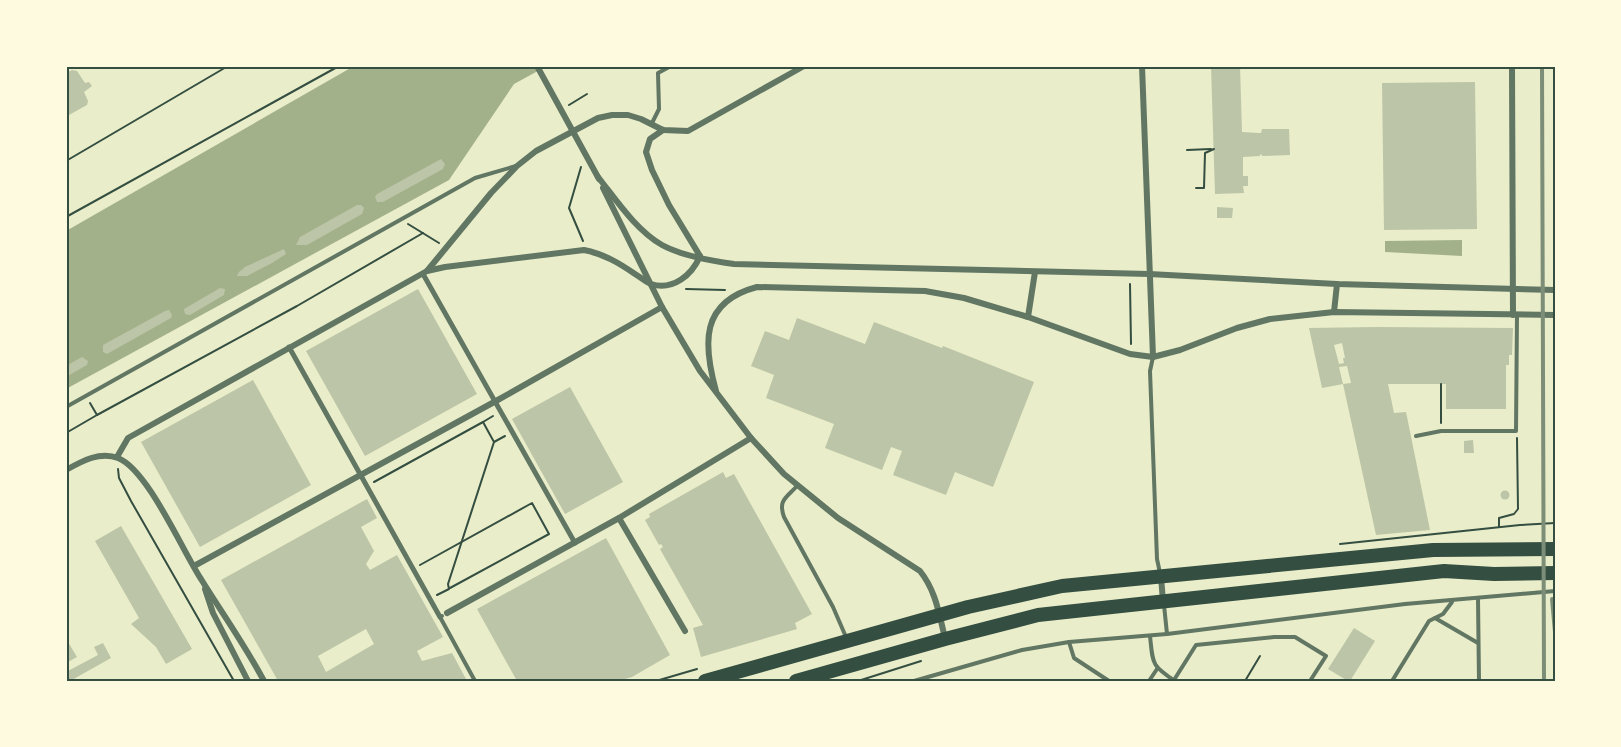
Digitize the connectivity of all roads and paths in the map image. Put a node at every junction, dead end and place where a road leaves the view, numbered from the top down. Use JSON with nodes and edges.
{"nodes":[{"id":1,"x":228,"y":66,"type":"edge"},
{"id":2,"x":339,"y":66,"type":"edge"},
{"id":3,"x":537,"y":66,"type":"edge"},
{"id":4,"x":671,"y":66,"type":"edge"},
{"id":5,"x":804,"y":66,"type":"edge"},
{"id":6,"x":1142,"y":66,"type":"edge"},
{"id":7,"x":1512,"y":66,"type":"edge"},
{"id":8,"x":587,"y":94,"type":"dead end"},
{"id":9,"x":571,"y":103,"type":"dead end"},
{"id":10,"x":652,"y":123,"type":"junction"},
{"id":11,"x":663,"y":130,"type":"junction"},
{"id":12,"x":1187,"y":150,"type":"dead end"},
{"id":13,"x":66,"y":161,"type":"edge"},
{"id":14,"x":590,"y":161,"type":"junction"},
{"id":15,"x":517,"y":166,"type":"junction"},
{"id":16,"x":598,"y":177,"type":"junction"},
{"id":17,"x":1196,"y":188,"type":"dead end"},
{"id":18,"x":66,"y":217,"type":"edge"},
{"id":19,"x":401,"y":219,"type":"junction"},
{"id":20,"x":423,"y":233,"type":"junction"},
{"id":21,"x":442,"y":245,"type":"dead end"},
{"id":22,"x":584,"y":250,"type":"junction"},
{"id":23,"x":700,"y":256,"type":"junction"},
{"id":24,"x":425,"y":272,"type":"junction"},
{"id":25,"x":1035,"y":272,"type":"junction"},
{"id":26,"x":1149,"y":274,"type":"junction"},
{"id":27,"x":1130,"y":281,"type":"dead end"},
{"id":28,"x":651,"y":283,"type":"junction"},
{"id":29,"x":673,"y":284,"type":"junction"},
{"id":30,"x":1337,"y":284,"type":"junction"},
{"id":31,"x":1514,"y":290,"type":"junction"},
{"id":32,"x":1555,"y":290,"type":"edge"},
{"id":33,"x":741,"y":291,"type":"junction"},
{"id":34,"x":662,"y":307,"type":"junction"},
{"id":35,"x":1334,"y":312,"type":"junction"},
{"id":36,"x":1515,"y":315,"type":"junction"},
{"id":37,"x":1555,"y":315,"type":"edge"},
{"id":38,"x":1028,"y":317,"type":"junction"},
{"id":39,"x":1131,"y":344,"type":"dead end"},
{"id":40,"x":289,"y":347,"type":"junction"},
{"id":41,"x":1153,"y":357,"type":"junction"},
{"id":42,"x":1441,"y":384,"type":"dead end"},
{"id":43,"x":716,"y":391,"type":"junction"},
{"id":44,"x":86,"y":395,"type":"junction"},
{"id":45,"x":496,"y":401,"type":"junction"},
{"id":46,"x":66,"y":406,"type":"edge"},
{"id":47,"x":97,"y":415,"type":"junction"},
{"id":48,"x":1441,"y":423,"type":"dead end"},
{"id":49,"x":1516,"y":431,"type":"junction"},
{"id":50,"x":66,"y":433,"type":"edge"},
{"id":51,"x":1416,"y":436,"type":"dead end"},
{"id":52,"x":751,"y":438,"type":"junction"},
{"id":53,"x":117,"y":458,"type":"junction"},
{"id":54,"x":67,"y":469,"type":"edge"},
{"id":55,"x":359,"y":475,"type":"junction"},
{"id":56,"x":373,"y":483,"type":"dead end"},
{"id":57,"x":797,"y":486,"type":"junction"},
{"id":58,"x":619,"y":518,"type":"junction"},
{"id":59,"x":1499,"y":527,"type":"dead end"},
{"id":60,"x":462,"y":541,"type":"junction"},
{"id":61,"x":575,"y":543,"type":"junction"},
{"id":62,"x":1555,"y":549,"type":"edge"},
{"id":63,"x":194,"y":566,"type":"junction"},
{"id":64,"x":413,"y":570,"type":"junction"},
{"id":65,"x":1555,"y":573,"type":"edge"},
{"id":66,"x":1161,"y":577,"type":"junction"},
{"id":67,"x":200,"y":578,"type":"junction"},
{"id":68,"x":449,"y":589,"type":"junction"},
{"id":69,"x":1555,"y":591,"type":"edge"},
{"id":70,"x":429,"y":599,"type":"junction"},
{"id":71,"x":1478,"y":599,"type":"junction"},
{"id":72,"x":1164,"y":601,"type":"junction"},
{"id":73,"x":1452,"y":601,"type":"junction"},
{"id":74,"x":447,"y":613,"type":"joint"},
{"id":75,"x":939,"y":615,"type":"junction"},
{"id":76,"x":440,"y":617,"type":"junction"},
{"id":77,"x":1435,"y":618,"type":"junction"},
{"id":78,"x":685,"y":631,"type":"dead end"},
{"id":79,"x":1167,"y":634,"type":"junction"},
{"id":80,"x":1149,"y":636,"type":"junction"},
{"id":81,"x":945,"y":639,"type":"junction"},
{"id":82,"x":847,"y":640,"type":"junction"},
{"id":83,"x":1069,"y":642,"type":"junction"},
{"id":84,"x":1478,"y":644,"type":"junction"},
{"id":85,"x":1260,"y":656,"type":"dead end"},
{"id":86,"x":923,"y":660,"type":"dead end"},
{"id":87,"x":1157,"y":669,"type":"junction"},
{"id":88,"x":248,"y":680,"type":"edge"},
{"id":89,"x":1175,"y":680,"type":"edge"},
{"id":90,"x":234,"y":681,"type":"edge"},
{"id":91,"x":257,"y":681,"type":"edge"},
{"id":92,"x":264,"y":681,"type":"edge"},
{"id":93,"x":475,"y":681,"type":"edge"},
{"id":94,"x":705,"y":681,"type":"edge"},
{"id":95,"x":796,"y":681,"type":"edge"},
{"id":96,"x":858,"y":681,"type":"edge"},
{"id":97,"x":914,"y":681,"type":"edge"},
{"id":98,"x":1109,"y":681,"type":"edge"},
{"id":99,"x":1149,"y":681,"type":"edge"},
{"id":100,"x":1245,"y":681,"type":"edge"},
{"id":101,"x":1310,"y":681,"type":"edge"},
{"id":102,"x":1392,"y":681,"type":"edge"},
{"id":103,"x":1479,"y":681,"type":"edge"}],
"edges":[{"from":1,"to":13,"type":"path"},
{"from":2,"to":18,"type":"path"},
{"from":3,"to":14,"type":"street"},
{"from":4,"to":10,"type":"lane"},
{"from":5,"to":11,"type":"street"},
{"from":6,"to":26,"type":"street"},
{"from":7,"to":31,"type":"street"},
{"from":8,"to":9,"type":"path"},
{"from":10,"to":11,"type":"street"},
{"from":10,"to":15,"type":"street"},
{"from":11,"to":23,"type":"street"},
{"from":12,"to":17,"type":"path"},
{"from":14,"to":16,"type":"street"},
{"from":14,"to":22,"type":"path"},
{"from":15,"to":19,"type":"lane"},
{"from":15,"to":24,"type":"street"},
{"from":16,"to":23,"type":"street"},
{"from":16,"to":28,"type":"street"},
{"from":19,"to":20,"type":"path"},
{"from":19,"to":44,"type":"lane"},
{"from":20,"to":21,"type":"path"},
{"from":20,"to":47,"type":"path"},
{"from":22,"to":24,"type":"street"},
{"from":22,"to":28,"type":"street"},
{"from":23,"to":25,"type":"street"},
{"from":23,"to":29,"type":"street"},
{"from":24,"to":40,"type":"street"},
{"from":24,"to":45,"type":"street"},
{"from":25,"to":26,"type":"street"},
{"from":25,"to":38,"type":"street"},
{"from":26,"to":30,"type":"street"},
{"from":26,"to":41,"type":"street"},
{"from":27,"to":39,"type":"path"},
{"from":28,"to":29,"type":"street"},
{"from":28,"to":34,"type":"street"},
{"from":29,"to":33,"type":"path"},
{"from":30,"to":31,"type":"street"},
{"from":30,"to":35,"type":"street"},
{"from":31,"to":32,"type":"street"},
{"from":31,"to":36,"type":"street"},
{"from":33,"to":38,"type":"street"},
{"from":33,"to":43,"type":"street"},
{"from":34,"to":43,"type":"street"},
{"from":34,"to":45,"type":"street"},
{"from":35,"to":36,"type":"street"},
{"from":35,"to":41,"type":"street"},
{"from":36,"to":37,"type":"street"},
{"from":36,"to":49,"type":"lane"},
{"from":38,"to":41,"type":"street"},
{"from":40,"to":53,"type":"street"},
{"from":40,"to":55,"type":"street"},
{"from":41,"to":66,"type":"lane"},
{"from":42,"to":48,"type":"path"},
{"from":43,"to":52,"type":"street"},
{"from":44,"to":46,"type":"lane"},
{"from":44,"to":47,"type":"path"},
{"from":45,"to":55,"type":"street"},
{"from":45,"to":61,"type":"street"},
{"from":47,"to":50,"type":"path"},
{"from":49,"to":51,"type":"lane"},
{"from":49,"to":59,"type":"path"},
{"from":52,"to":57,"type":"street"},
{"from":52,"to":58,"type":"street"},
{"from":53,"to":54,"type":"street"},
{"from":53,"to":63,"type":"street"},
{"from":53,"to":90,"type":"path"},
{"from":55,"to":63,"type":"street"},
{"from":55,"to":64,"type":"street"},
{"from":56,"to":60,"type":"path"},
{"from":57,"to":75,"type":"street"},
{"from":57,"to":82,"type":"lane"},
{"from":58,"to":61,"type":"street"},
{"from":58,"to":78,"type":"street"},
{"from":60,"to":64,"type":"path"},
{"from":60,"to":68,"type":"path"},
{"from":60,"to":68,"type":"path"},
{"from":61,"to":74,"type":"street"},
{"from":62,"to":66,"type":"main road"},
{"from":63,"to":67,"type":"street"},
{"from":64,"to":70,"type":"street"},
{"from":65,"to":72,"type":"main road"},
{"from":66,"to":72,"type":"street"},
{"from":66,"to":75,"type":"main road"},
{"from":67,"to":88,"type":"street"},
{"from":67,"to":92,"type":"street"},
{"from":68,"to":70,"type":"path"},
{"from":69,"to":71,"type":"lane"},
{"from":70,"to":76,"type":"street"},
{"from":71,"to":73,"type":"lane"},
{"from":71,"to":84,"type":"lane"},
{"from":72,"to":79,"type":"lane"},
{"from":72,"to":81,"type":"main road"},
{"from":73,"to":77,"type":"lane"},
{"from":73,"to":79,"type":"lane"},
{"from":74,"to":76,"type":"lane"},
{"from":75,"to":81,"type":"street"},
{"from":75,"to":82,"type":"main road"},
{"from":76,"to":93,"type":"lane"},
{"from":77,"to":84,"type":"lane"},
{"from":77,"to":102,"type":"lane"},
{"from":79,"to":80,"type":"lane"},
{"from":80,"to":83,"type":"lane"},
{"from":80,"to":87,"type":"lane"},
{"from":81,"to":95,"type":"main road"},
{"from":82,"to":94,"type":"main road"},
{"from":83,"to":97,"type":"lane"},
{"from":83,"to":98,"type":"lane"},
{"from":84,"to":103,"type":"lane"},
{"from":85,"to":100,"type":"path"},
{"from":86,"to":96,"type":"path"},
{"from":87,"to":89,"type":"lane"},
{"from":87,"to":99,"type":"lane"},
{"from":88,"to":91,"type":"street"},
{"from":89,"to":101,"type":"lane"}]}
